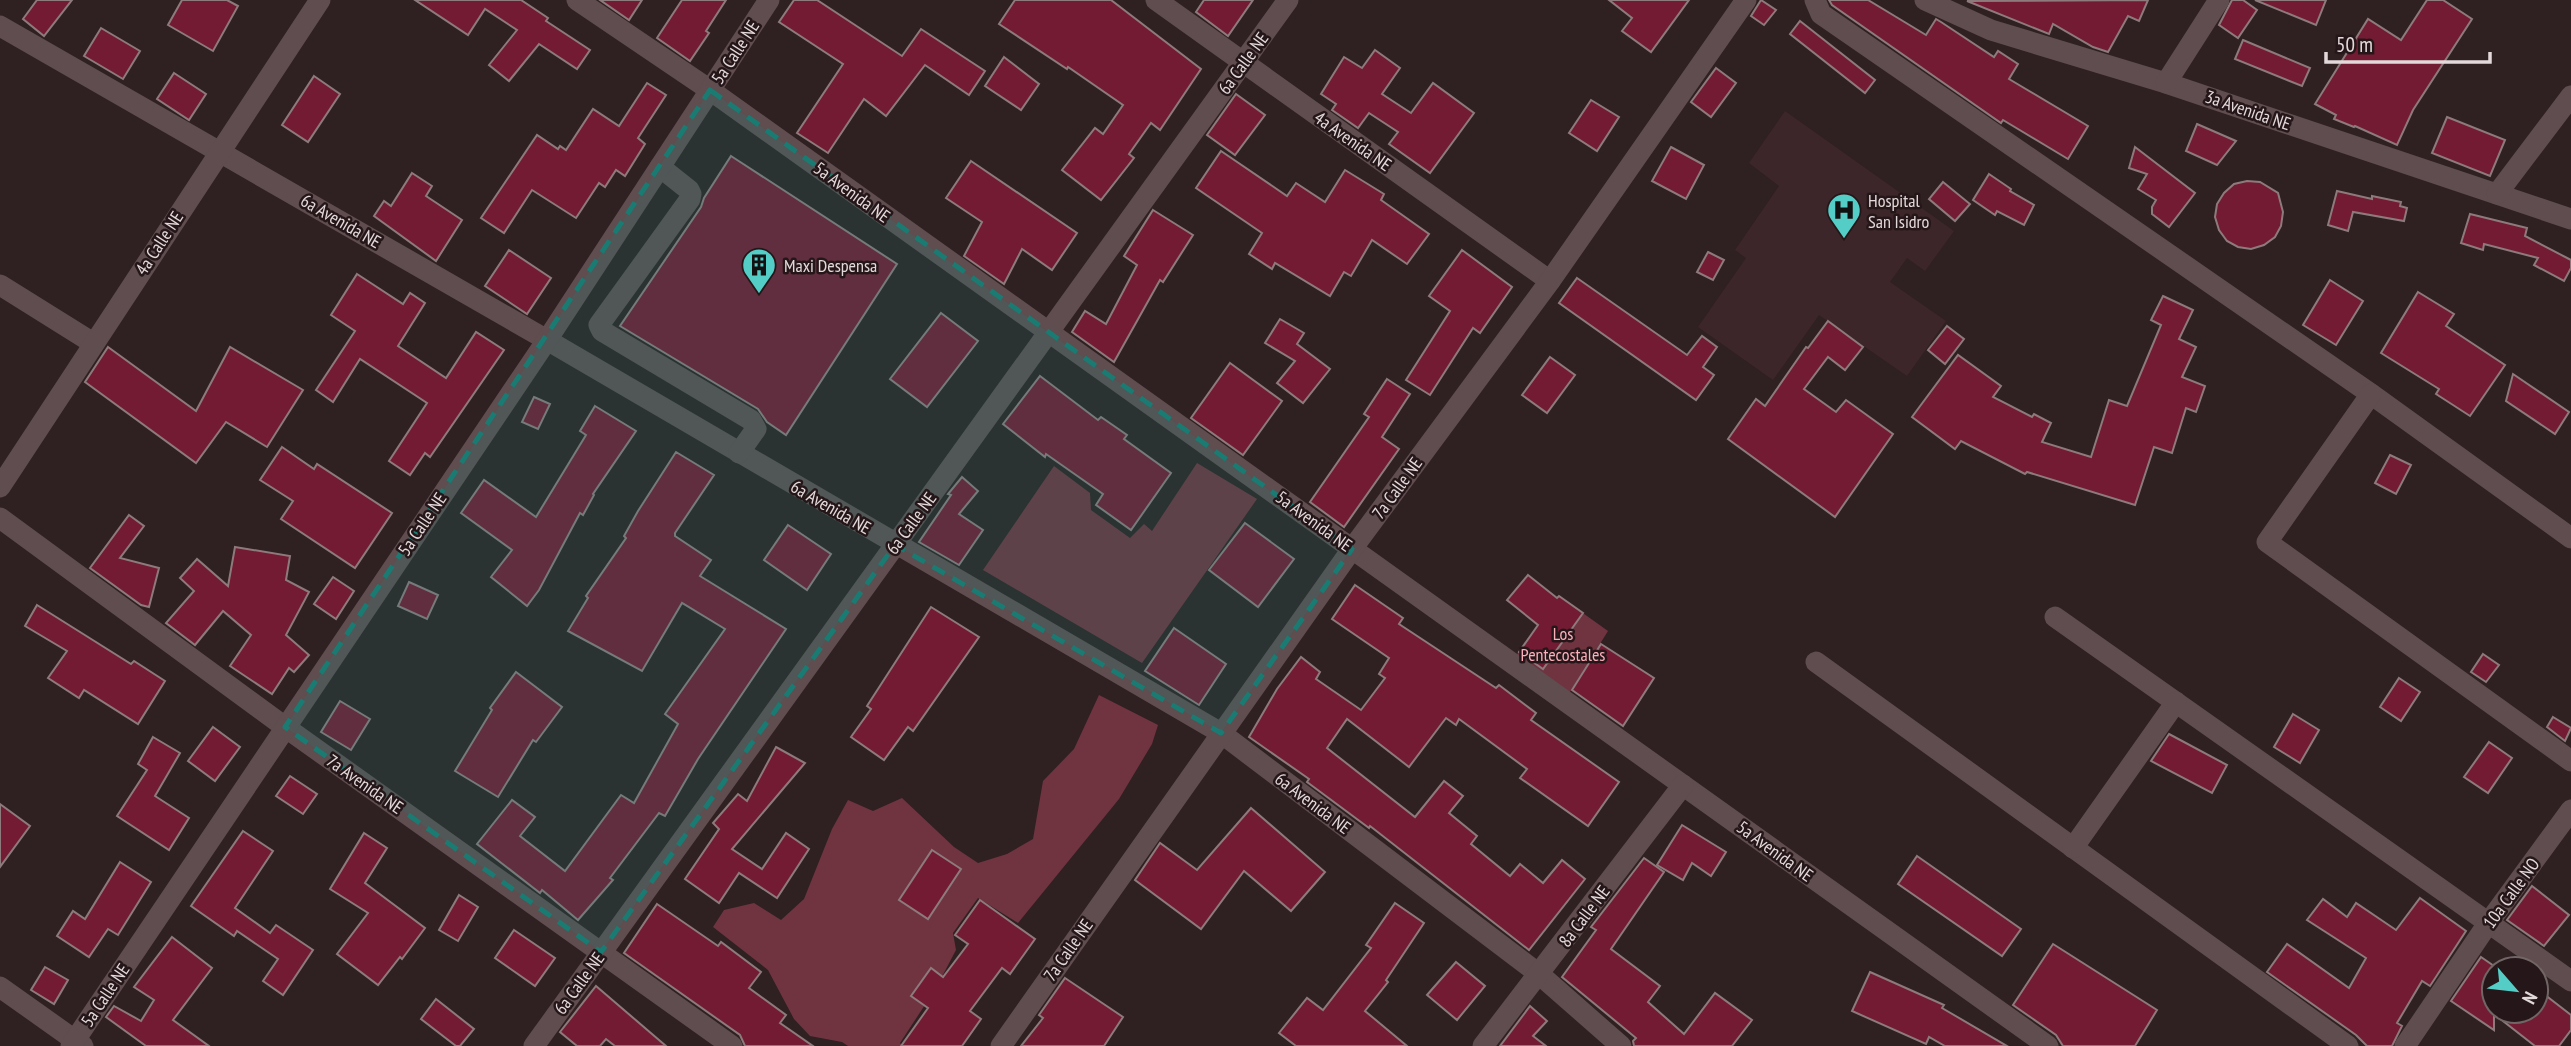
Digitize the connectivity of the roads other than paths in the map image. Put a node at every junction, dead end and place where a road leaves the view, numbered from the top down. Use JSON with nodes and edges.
{"nodes":[{"id":1,"x":320,"y":0,"type":"edge"},
{"id":2,"x":577,"y":0,"type":"edge"},
{"id":3,"x":769,"y":0,"type":"edge"},
{"id":4,"x":1156,"y":0,"type":"edge"},
{"id":5,"x":1288,"y":0,"type":"edge"},
{"id":6,"x":1746,"y":0,"type":"edge"},
{"id":7,"x":1815,"y":0,"type":"edge"},
{"id":8,"x":1925,"y":0,"type":"edge"},
{"id":9,"x":2219,"y":0,"type":"edge"},
{"id":10,"x":0,"y":26,"type":"edge"},
{"id":11,"x":1243,"y":63,"type":"junction"},
{"id":12,"x":2166,"y":83,"type":"junction"},
{"id":13,"x":710,"y":90,"type":"junction"},
{"id":14,"x":2571,"y":96,"type":"edge"},
{"id":15,"x":220,"y":151,"type":"junction"},
{"id":16,"x":660,"y":167,"type":"junction"},
{"id":17,"x":2497,"y":194,"type":"junction"},
{"id":18,"x":2571,"y":219,"type":"edge"},
{"id":19,"x":1550,"y":281,"type":"junction"},
{"id":20,"x":0,"y":285,"type":"edge"},
{"id":21,"x":1049,"y":332,"type":"junction"},
{"id":22,"x":547,"y":340,"type":"junction"},
{"id":23,"x":93,"y":343,"type":"junction"},
{"id":24,"x":2371,"y":394,"type":"junction"},
{"id":25,"x":739,"y":453,"type":"junction"},
{"id":26,"x":0,"y":487,"type":"edge"},
{"id":27,"x":0,"y":518,"type":"edge"},
{"id":28,"x":2571,"y":538,"type":"edge"},
{"id":29,"x":895,"y":545,"type":"junction"},
{"id":30,"x":1352,"y":548,"type":"junction"},
{"id":31,"x":2055,"y":617,"type":"dead end"},
{"id":32,"x":1816,"y":662,"type":"dead end"},
{"id":33,"x":2176,"y":702,"type":"junction"},
{"id":34,"x":285,"y":727,"type":"junction"},
{"id":35,"x":1221,"y":733,"type":"junction"},
{"id":36,"x":2571,"y":761,"type":"edge"},
{"id":37,"x":1683,"y":785,"type":"junction"},
{"id":38,"x":2571,"y":810,"type":"edge"},
{"id":39,"x":2073,"y":848,"type":"junction"},
{"id":40,"x":2489,"y":922,"type":"junction"},
{"id":41,"x":601,"y":952,"type":"junction"},
{"id":42,"x":1539,"y":974,"type":"junction"},
{"id":43,"x":2571,"y":981,"type":"edge"},
{"id":44,"x":0,"y":987,"type":"edge"},
{"id":45,"x":76,"y":1044,"type":"edge"},
{"id":46,"x":534,"y":1046,"type":"edge"},
{"id":47,"x":732,"y":1046,"type":"edge"},
{"id":48,"x":1001,"y":1046,"type":"edge"},
{"id":49,"x":1483,"y":1046,"type":"edge"},
{"id":50,"x":1621,"y":1046,"type":"edge"},
{"id":51,"x":2048,"y":1046,"type":"edge"},
{"id":52,"x":2348,"y":1046,"type":"edge"},
{"id":53,"x":2405,"y":1046,"type":"edge"}],
"edges":[{"from":1,"to":15,"type":"street","name":"4a Calle NE"},
{"from":2,"to":13,"type":"street","name":"5a Avenida NE"},
{"from":3,"to":13,"type":"street","name":"5a Calle NE"},
{"from":4,"to":11,"type":"street","name":"4a Avenida NE"},
{"from":5,"to":11,"type":"street","name":"6a Calle NE"},
{"from":6,"to":19,"type":"street","name":"7a Calle NE"},
{"from":7,"to":24,"type":"street"},
{"from":8,"to":12,"type":"street","name":"3a Avenida NE"},
{"from":9,"to":12,"type":"street"},
{"from":10,"to":15,"type":"street","name":"6a Avenida NE"},
{"from":11,"to":19,"type":"street","name":"4a Avenida NE"},
{"from":11,"to":21,"type":"street","name":"6a Calle NE"},
{"from":12,"to":17,"type":"street","name":"3a Avenida NE"},
{"from":13,"to":16,"type":"street","name":"5a Calle NE"},
{"from":13,"to":21,"type":"street","name":"5a Avenida NE"},
{"from":14,"to":17,"type":"street"},
{"from":15,"to":22,"type":"street","name":"6a Avenida NE"},
{"from":15,"to":23,"type":"street","name":"4a Calle NE"},
{"from":16,"to":22,"type":"street","name":"5a Calle NE"},
{"from":16,"to":25,"type":"street"},
{"from":17,"to":18,"type":"street","name":"3a Avenida NE"},
{"from":19,"to":30,"type":"street","name":"7a Calle NE"},
{"from":20,"to":23,"type":"street"},
{"from":21,"to":29,"type":"street","name":"6a Calle NE"},
{"from":21,"to":30,"type":"street","name":"5a Avenida NE"},
{"from":22,"to":25,"type":"street","name":"6a Avenida NE"},
{"from":22,"to":34,"type":"street","name":"5a Calle NE"},
{"from":23,"to":26,"type":"street","name":"4a Calle NE"},
{"from":24,"to":28,"type":"street"},
{"from":24,"to":36,"type":"street"},
{"from":25,"to":29,"type":"street","name":"6a Avenida NE"},
{"from":27,"to":34,"type":"street","name":"7a Avenida NE"},
{"from":29,"to":35,"type":"street","name":"6a Avenida NE"},
{"from":29,"to":41,"type":"street","name":"6a Calle NE"},
{"from":30,"to":35,"type":"street","name":"7a Calle NE"},
{"from":30,"to":37,"type":"street","name":"5a Avenida NE"},
{"from":31,"to":33,"type":"street"},
{"from":32,"to":39,"type":"street"},
{"from":33,"to":39,"type":"street"},
{"from":33,"to":40,"type":"street"},
{"from":34,"to":41,"type":"street","name":"7a Avenida NE"},
{"from":34,"to":45,"type":"street","name":"5a Calle NE"},
{"from":35,"to":42,"type":"street","name":"6a Avenida NE"},
{"from":35,"to":48,"type":"street","name":"7a Calle NE"},
{"from":37,"to":42,"type":"street","name":"8a Calle NE"},
{"from":37,"to":51,"type":"street","name":"5a Avenida NE"},
{"from":38,"to":40,"type":"street","name":"10a Calle NO"},
{"from":39,"to":52,"type":"street"},
{"from":40,"to":43,"type":"street"},
{"from":40,"to":53,"type":"street","name":"10a Calle NO"},
{"from":41,"to":46,"type":"street","name":"6a Calle NE"},
{"from":41,"to":47,"type":"street","name":"7a Avenida NE"},
{"from":42,"to":49,"type":"street","name":"8a Calle NE"},
{"from":42,"to":50,"type":"street","name":"6a Avenida NE"},
{"from":44,"to":45,"type":"street"}]}
